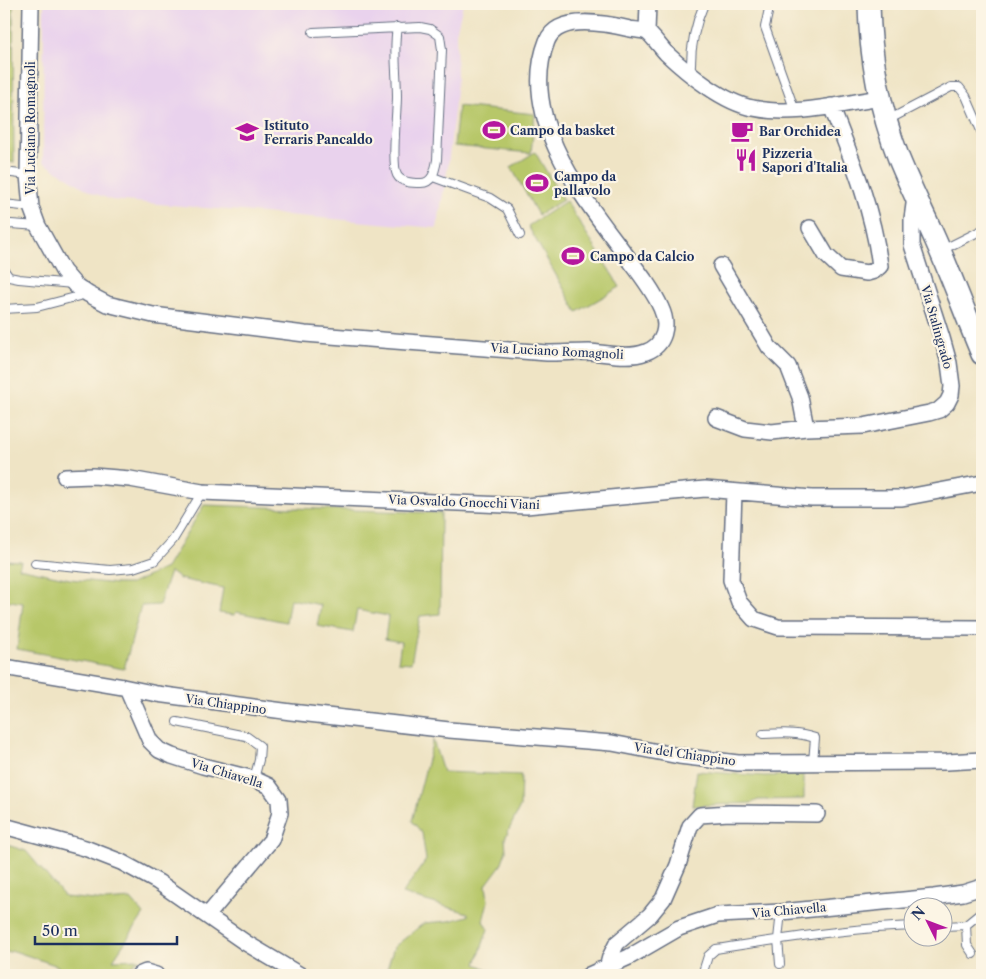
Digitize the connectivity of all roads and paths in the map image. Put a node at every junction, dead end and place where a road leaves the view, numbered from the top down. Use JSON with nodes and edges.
{"nodes":[{"id":1,"x":31,"y":4,"type":"edge"},
{"id":2,"x":648,"y":4,"type":"edge"},
{"id":3,"x":704,"y":4,"type":"edge"},
{"id":4,"x":770,"y":4,"type":"edge"},
{"id":5,"x":869,"y":4,"type":"edge"},
{"id":6,"x":397,"y":27,"type":"junction"},
{"id":7,"x":313,"y":32,"type":"dead end"},
{"id":8,"x":647,"y":32,"type":"junction"},
{"id":9,"x":691,"y":73,"type":"junction"},
{"id":10,"x":880,"y":98,"type":"junction"},
{"id":11,"x":831,"y":106,"type":"junction"},
{"id":12,"x":795,"y":111,"type":"junction"},
{"id":13,"x":886,"y":121,"type":"junction"},
{"id":14,"x":982,"y":133,"type":"edge"},
{"id":15,"x":4,"y":172,"type":"edge"},
{"id":16,"x":28,"y":175,"type":"junction"},
{"id":17,"x":433,"y":176,"type":"junction"},
{"id":18,"x":915,"y":197,"type":"junction"},
{"id":19,"x":4,"y":204,"type":"edge"},
{"id":20,"x":30,"y":208,"type":"junction"},
{"id":21,"x":38,"y":226,"type":"junction"},
{"id":22,"x":4,"y":227,"type":"edge"},
{"id":23,"x":810,"y":228,"type":"dead end"},
{"id":24,"x":982,"y":230,"type":"edge"},
{"id":25,"x":520,"y":235,"type":"dead end"},
{"id":26,"x":940,"y":251,"type":"junction"},
{"id":27,"x":721,"y":266,"type":"dead end"},
{"id":28,"x":4,"y":270,"type":"edge"},
{"id":29,"x":75,"y":285,"type":"junction"},
{"id":30,"x":88,"y":294,"type":"junction"},
{"id":31,"x":4,"y":309,"type":"edge"},
{"id":32,"x":982,"y":354,"type":"edge"},
{"id":33,"x":716,"y":418,"type":"dead end"},
{"id":34,"x":806,"y":428,"type":"junction"},
{"id":35,"x":65,"y":477,"type":"dead end"},
{"id":36,"x":982,"y":483,"type":"edge"},
{"id":37,"x":202,"y":492,"type":"junction"},
{"id":38,"x":734,"y":492,"type":"junction"},
{"id":39,"x":35,"y":563,"type":"dead end"},
{"id":40,"x":982,"y":628,"type":"edge"},
{"id":41,"x":4,"y":667,"type":"edge"},
{"id":42,"x":128,"y":688,"type":"junction"},
{"id":43,"x":177,"y":722,"type":"dead end"},
{"id":44,"x":449,"y":730,"type":"joint"},
{"id":45,"x":763,"y":734,"type":"dead end"},
{"id":46,"x":982,"y":760,"type":"edge"},
{"id":47,"x":813,"y":762,"type":"junction"},
{"id":48,"x":254,"y":779,"type":"junction"},
{"id":49,"x":817,"y":814,"type":"dead end"},
{"id":50,"x":4,"y":826,"type":"edge"},
{"id":51,"x":982,"y":887,"type":"edge"},
{"id":52,"x":781,"y":912,"type":"junction"},
{"id":53,"x":982,"y":912,"type":"edge"},
{"id":54,"x":207,"y":916,"type":"junction"},
{"id":55,"x":966,"y":924,"type":"junction"},
{"id":56,"x":954,"y":925,"type":"edge"},
{"id":57,"x":904,"y":926,"type":"edge"},
{"id":58,"x":778,"y":939,"type":"junction"},
{"id":59,"x":973,"y":954,"type":"dead end"},
{"id":60,"x":780,"y":964,"type":"dead end"},
{"id":61,"x":607,"y":968,"type":"junction"},
{"id":62,"x":139,"y":975,"type":"edge"},
{"id":63,"x":156,"y":975,"type":"edge"},
{"id":64,"x":300,"y":975,"type":"edge"},
{"id":65,"x":589,"y":975,"type":"edge"},
{"id":66,"x":702,"y":975,"type":"edge"}],
"edges":[{"from":1,"to":16,"type":"street","name":"Via Luciano Romagnoli"},
{"from":2,"to":8,"type":"street"},
{"from":3,"to":9,"type":"lane"},
{"from":4,"to":12,"type":"lane"},
{"from":5,"to":10,"type":"street","name":"Via Stalingrado"},
{"from":6,"to":7,"type":"lane"},
{"from":6,"to":17,"type":"lane"},
{"from":6,"to":17,"type":"lane"},
{"from":8,"to":9,"type":"street"},
{"from":8,"to":30,"type":"street","name":"Via Luciano Romagnoli"},
{"from":9,"to":12,"type":"street"},
{"from":10,"to":11,"type":"street"},
{"from":10,"to":13,"type":"street","name":"Via Stalingrado"},
{"from":11,"to":12,"type":"street"},
{"from":11,"to":23,"type":"street"},
{"from":13,"to":14,"type":"lane"},
{"from":13,"to":18,"type":"street","name":"Via Stalingrado"},
{"from":15,"to":16,"type":"lane"},
{"from":16,"to":20,"type":"street","name":"Via Luciano Romagnoli"},
{"from":17,"to":25,"type":"lane"},
{"from":18,"to":26,"type":"street","name":"Via Stalingrado"},
{"from":18,"to":34,"type":"street","name":"Via Stalingrado"},
{"from":19,"to":20,"type":"lane"},
{"from":20,"to":21,"type":"street","name":"Via Luciano Romagnoli"},
{"from":21,"to":22,"type":"lane"},
{"from":21,"to":29,"type":"street","name":"Via Luciano Romagnoli"},
{"from":24,"to":26,"type":"lane"},
{"from":26,"to":32,"type":"street","name":"Via Stalingrado"},
{"from":27,"to":34,"type":"street"},
{"from":28,"to":29,"type":"lane"},
{"from":29,"to":30,"type":"street","name":"Via Luciano Romagnoli"},
{"from":30,"to":31,"type":"lane"},
{"from":33,"to":34,"type":"street","name":"Via Stalingrado"},
{"from":35,"to":37,"type":"street","name":"Via Osvaldo Gnocchi Viani"},
{"from":36,"to":38,"type":"street","name":"Via Osvaldo Gnocchi Viani"},
{"from":37,"to":38,"type":"street","name":"Via Osvaldo Gnocchi Viani"},
{"from":37,"to":39,"type":"lane"},
{"from":38,"to":40,"type":"street"},
{"from":41,"to":42,"type":"street","name":"Via Chiappino"},
{"from":42,"to":44,"type":"street","name":"Via Chiappino"},
{"from":42,"to":48,"type":"street","name":"Via Chiavella"},
{"from":43,"to":48,"type":"lane"},
{"from":44,"to":47,"type":"street","name":"Via del Chiappino"},
{"from":45,"to":47,"type":"lane"},
{"from":46,"to":47,"type":"street","name":"Via del Chiappino"},
{"from":48,"to":54,"type":"street","name":"Via Chiavella"},
{"from":49,"to":61,"type":"street"},
{"from":50,"to":54,"type":"street"},
{"from":51,"to":52,"type":"street","name":"Via Chiavella"},
{"from":52,"to":58,"type":"lane"},
{"from":52,"to":61,"type":"street","name":"Via Chiavella"},
{"from":53,"to":55,"type":"lane"},
{"from":54,"to":64,"type":"street"},
{"from":55,"to":56,"type":"lane"},
{"from":55,"to":59,"type":"lane"},
{"from":57,"to":58,"type":"lane"},
{"from":58,"to":60,"type":"lane"},
{"from":58,"to":66,"type":"lane"},
{"from":61,"to":65,"type":"street","name":"Via Chiavella"},
{"from":62,"to":63,"type":"street"}]}
